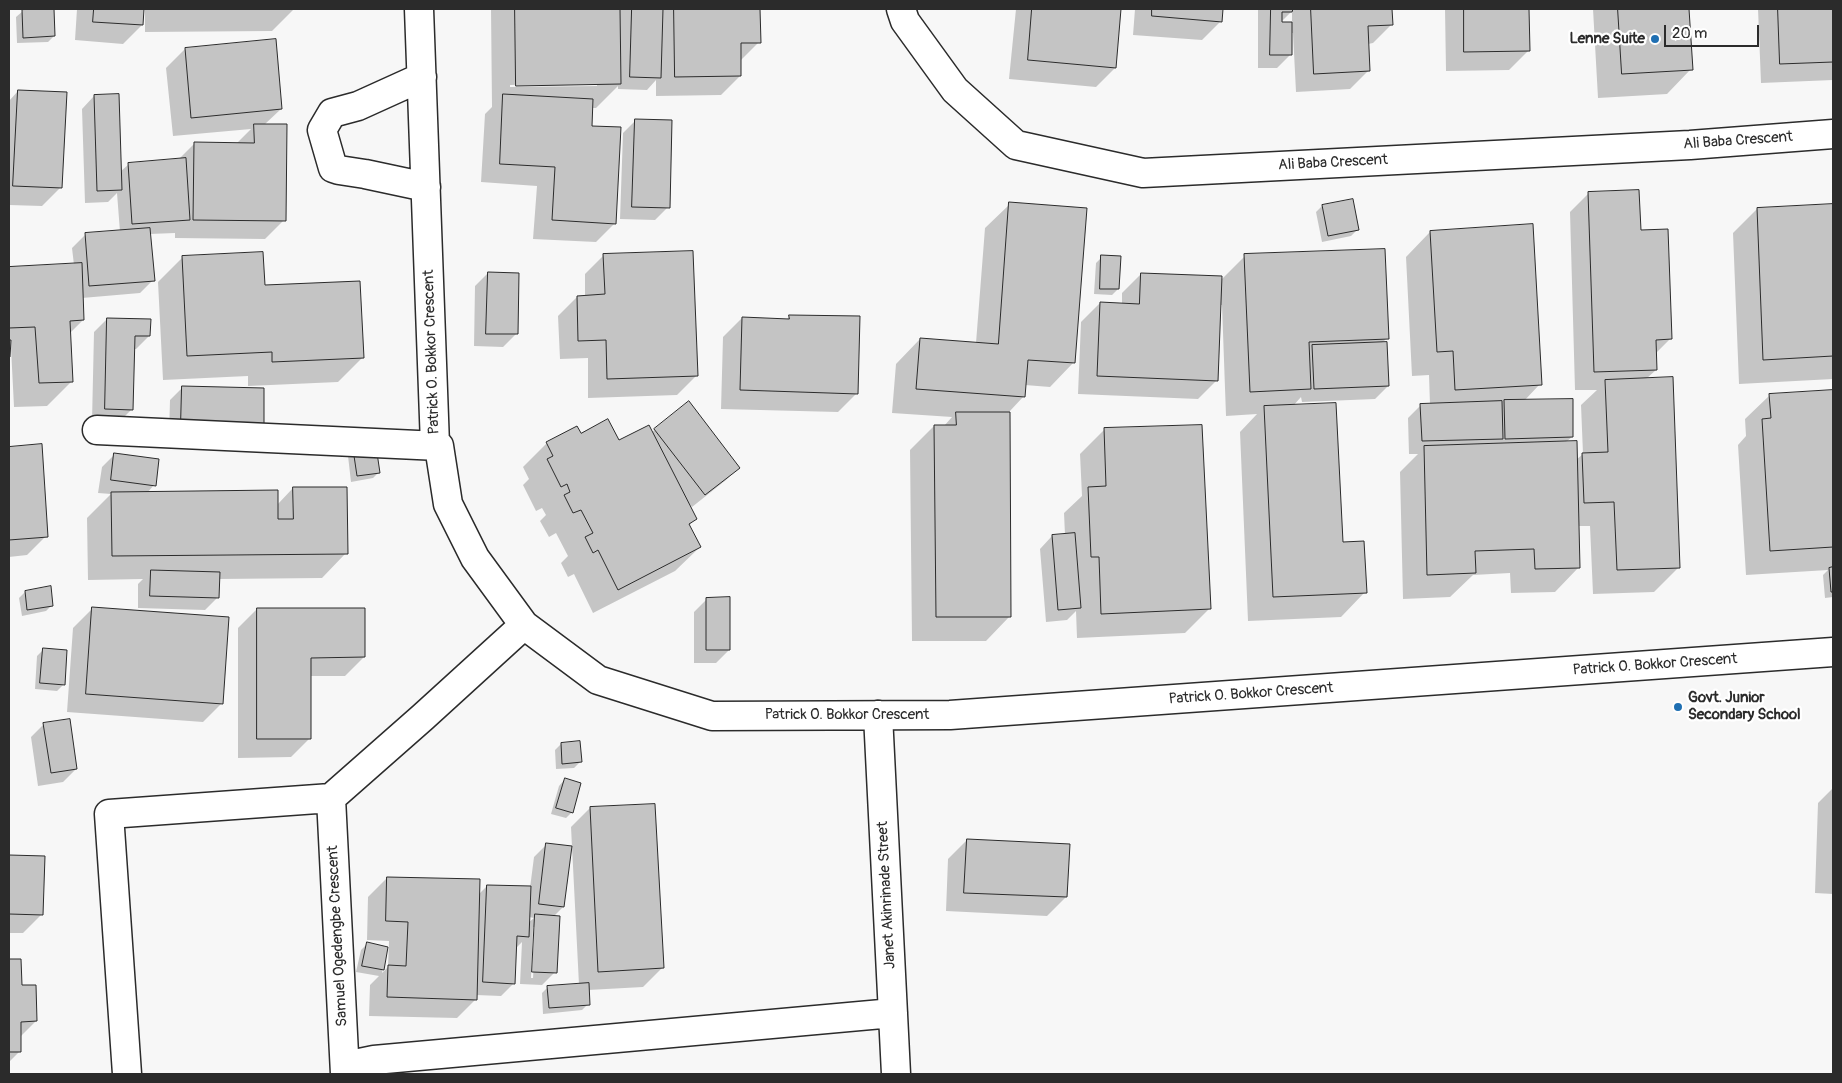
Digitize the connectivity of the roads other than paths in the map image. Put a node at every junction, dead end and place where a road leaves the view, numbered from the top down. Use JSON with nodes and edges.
{"nodes":[{"id":1,"x":419,"y":9,"type":"edge"},
{"id":2,"x":901,"y":9,"type":"edge"},
{"id":3,"x":422,"y":77,"type":"junction"},
{"id":4,"x":1833,"y":134,"type":"edge"},
{"id":5,"x":426,"y":187,"type":"junction"},
{"id":6,"x":97,"y":430,"type":"dead end"},
{"id":7,"x":439,"y":446,"type":"junction"},
{"id":8,"x":524,"y":625,"type":"junction"},
{"id":9,"x":1833,"y":652,"type":"edge"},
{"id":10,"x":878,"y":715,"type":"junction"},
{"id":11,"x":331,"y":798,"type":"junction"},
{"id":12,"x":893,"y":1013,"type":"junction"},
{"id":13,"x":345,"y":1070,"type":"edge"},
{"id":14,"x":127,"y":1074,"type":"edge"},
{"id":15,"x":896,"y":1074,"type":"edge"}],
"edges":[{"from":1,"to":3,"type":"street","name":"Patrick O. Bokkor Crescent"},
{"from":2,"to":4,"type":"street","name":"Ali Baba Crescent"},
{"from":3,"to":5,"type":"street","name":"Patrick O. Bokkor Crescent"},
{"from":3,"to":5,"type":"street"},
{"from":5,"to":7,"type":"street","name":"Patrick O. Bokkor Crescent"},
{"from":6,"to":7,"type":"street"},
{"from":7,"to":8,"type":"street","name":"Patrick O. Bokkor Crescent"},
{"from":8,"to":10,"type":"street","name":"Patrick O. Bokkor Crescent"},
{"from":8,"to":11,"type":"street"},
{"from":9,"to":10,"type":"street","name":"Patrick O. Bokkor Crescent"},
{"from":10,"to":12,"type":"street","name":"Janet Akinrinade Street"},
{"from":11,"to":13,"type":"street","name":"Samuel Ogedengbe Crescent"},
{"from":11,"to":14,"type":"street"},
{"from":12,"to":13,"type":"street"},
{"from":12,"to":15,"type":"street","name":"Janet Akinrinade Street"}]}
